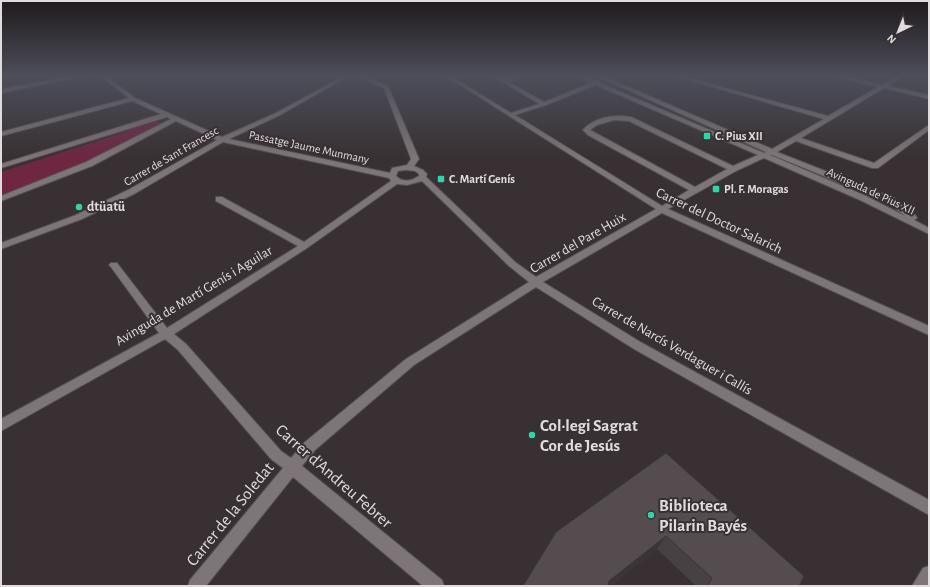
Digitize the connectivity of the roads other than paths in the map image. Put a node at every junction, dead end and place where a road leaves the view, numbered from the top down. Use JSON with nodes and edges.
{"nodes":[{"id":1,"x":116,"y":103,"type":"edge"},
{"id":2,"x":142,"y":103,"type":"edge"},
{"id":3,"x":297,"y":103,"type":"edge"},
{"id":4,"x":393,"y":103,"type":"edge"},
{"id":5,"x":493,"y":103,"type":"edge"},
{"id":6,"x":643,"y":103,"type":"edge"},
{"id":7,"x":662,"y":103,"type":"edge"},
{"id":8,"x":775,"y":103,"type":"edge"},
{"id":9,"x":853,"y":103,"type":"edge"},
{"id":10,"x":544,"y":104,"type":"edge"},
{"id":11,"x":510,"y":114,"type":"junction"},
{"id":12,"x":166,"y":115,"type":"junction"},
{"id":13,"x":828,"y":118,"type":"junction"},
{"id":14,"x":176,"y":119,"type":"junction"},
{"id":15,"x":929,"y":128,"type":"edge"},
{"id":16,"x":1,"y":134,"type":"edge"},
{"id":17,"x":795,"y":138,"type":"junction"},
{"id":18,"x":222,"y":140,"type":"junction"},
{"id":19,"x":772,"y":152,"type":"junction"},
{"id":20,"x":762,"y":155,"type":"junction"},
{"id":21,"x":1,"y":166,"type":"edge"},
{"id":22,"x":410,"y":167,"type":"junction"},
{"id":23,"x":733,"y":169,"type":"junction"},
{"id":24,"x":422,"y":177,"type":"junction"},
{"id":25,"x":394,"y":178,"type":"junction"},
{"id":26,"x":695,"y":190,"type":"junction"},
{"id":27,"x":1,"y":199,"type":"edge"},
{"id":28,"x":219,"y":199,"type":"dead end"},
{"id":29,"x":663,"y":210,"type":"junction"},
{"id":30,"x":929,"y":230,"type":"edge"},
{"id":31,"x":1,"y":246,"type":"edge"},
{"id":32,"x":304,"y":246,"type":"junction"},
{"id":33,"x":114,"y":265,"type":"dead end"},
{"id":34,"x":536,"y":282,"type":"junction"},
{"id":35,"x":929,"y":331,"type":"edge"},
{"id":36,"x":166,"y":334,"type":"junction"},
{"id":37,"x":1,"y":425,"type":"edge"},
{"id":38,"x":292,"y":467,"type":"junction"},
{"id":39,"x":929,"y":508,"type":"edge"},
{"id":40,"x":929,"y":574,"type":"edge"},
{"id":41,"x":196,"y":586,"type":"edge"},
{"id":42,"x":436,"y":586,"type":"edge"},
{"id":43,"x":920,"y":586,"type":"edge"}],
"edges":[{"from":1,"to":16,"type":"street"},
{"from":2,"to":12,"type":"street","name":"Passatge Jaume Munmany"},
{"from":3,"to":18,"type":"street","name":"Carrer de Sant Francesc"},
{"from":4,"to":22,"type":"street"},
{"from":5,"to":11,"type":"street","name":"Carrer del Doctor Salarich"},
{"from":6,"to":20,"type":"street","name":"Avinguda de Pius XII"},
{"from":7,"to":19,"type":"street","name":"Avinguda de Pius XII"},
{"from":8,"to":13,"type":"street"},
{"from":9,"to":13,"type":"street","name":"Carrer del Pare Huix"},
{"from":10,"to":11,"type":"street"},
{"from":11,"to":29,"type":"street","name":"Carrer del Doctor Salarich"},
{"from":12,"to":14,"type":"street","name":"Passatge Jaume Munmany"},
{"from":12,"to":21,"type":"street"},
{"from":13,"to":17,"type":"street","name":"Carrer del Pare Huix"},
{"from":14,"to":18,"type":"street","name":"Passatge Jaume Munmany"},
{"from":14,"to":27,"type":"street"},
{"from":15,"to":17,"type":"street"},
{"from":17,"to":19,"type":"street","name":"Carrer del Pare Huix"},
{"from":18,"to":25,"type":"street","name":"Passatge Jaume Munmany"},
{"from":18,"to":31,"type":"street","name":"Carrer de Sant Francesc"},
{"from":19,"to":20,"type":"street","name":"Carrer del Pare Huix"},
{"from":19,"to":30,"type":"street","name":"Avinguda de Pius XII"},
{"from":20,"to":23,"type":"street","name":"Carrer del Pare Huix"},
{"from":20,"to":30,"type":"street","name":"Avinguda de Pius XII"},
{"from":22,"to":24,"type":"street","name":"Carrer de Narcís Verdaguer i Callís"},
{"from":22,"to":25,"type":"street","name":"Avinguda de Martí Genís i Aguilar"},
{"from":23,"to":26,"type":"street","name":"Carrer del Pare Huix"},
{"from":23,"to":26,"type":"street"},
{"from":24,"to":25,"type":"street","name":"Passatge Jaume Munmany"},
{"from":24,"to":34,"type":"street","name":"Carrer de Narcís Verdaguer i Callís"},
{"from":25,"to":32,"type":"street","name":"Avinguda de Martí Genís i Aguilar"},
{"from":26,"to":29,"type":"street","name":"Carrer del Pare Huix"},
{"from":28,"to":32,"type":"street"},
{"from":29,"to":34,"type":"street","name":"Carrer del Pare Huix"},
{"from":29,"to":35,"type":"street","name":"Carrer del Doctor Salarich"},
{"from":32,"to":36,"type":"street","name":"Avinguda de Martí Genís i Aguilar"},
{"from":33,"to":36,"type":"street","name":"Carrer d'Andreu Febrer"},
{"from":34,"to":38,"type":"street","name":"Carrer del Pare Huix"},
{"from":34,"to":39,"type":"street","name":"Carrer de Narcís Verdaguer i Callís"},
{"from":36,"to":37,"type":"street","name":"Avinguda de Martí Genís i Aguilar"},
{"from":36,"to":38,"type":"street","name":"Carrer d'Andreu Febrer"},
{"from":38,"to":41,"type":"street","name":"Carrer de la Soledat"},
{"from":38,"to":42,"type":"street","name":"Carrer d'Andreu Febrer"},
{"from":40,"to":43,"type":"street"}]}
